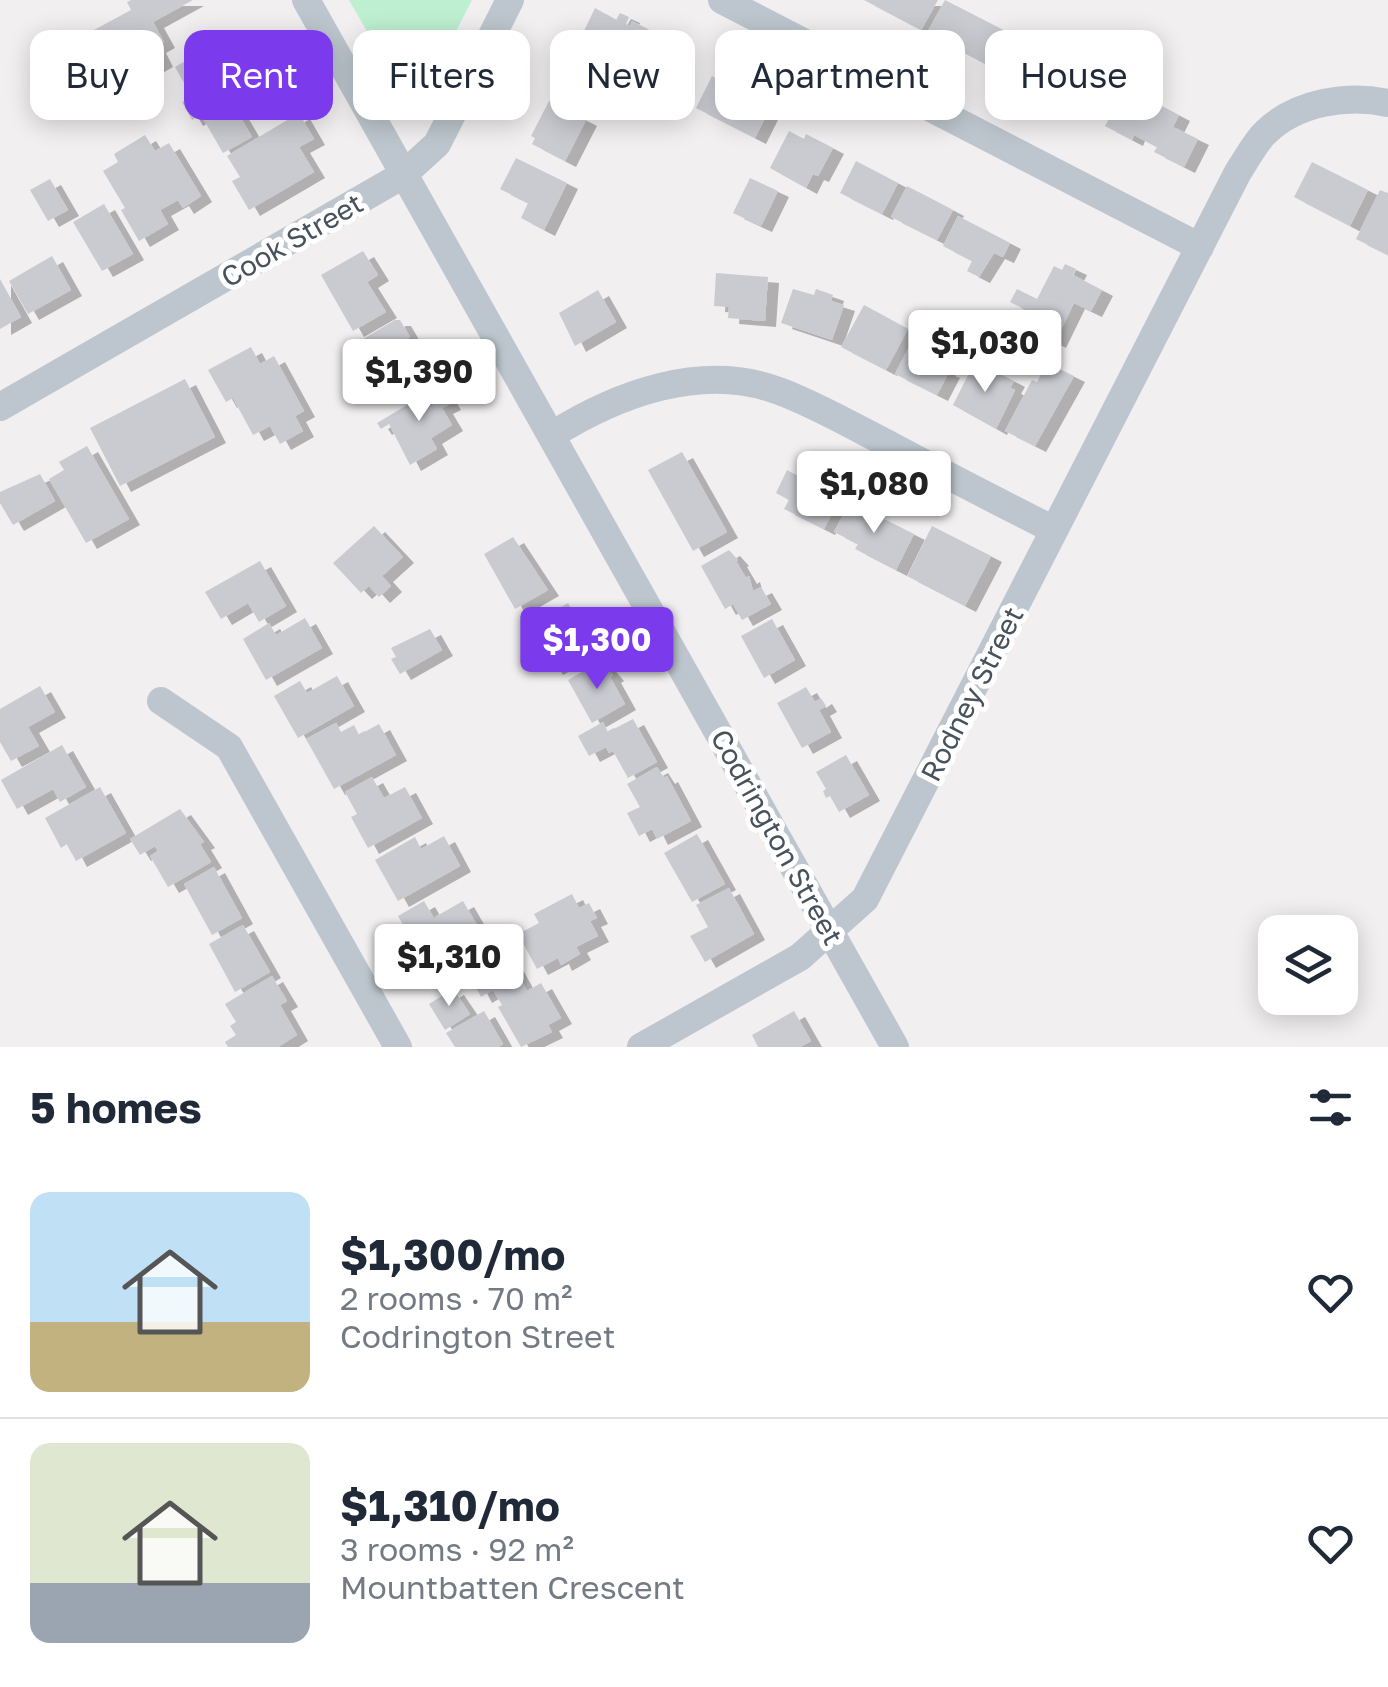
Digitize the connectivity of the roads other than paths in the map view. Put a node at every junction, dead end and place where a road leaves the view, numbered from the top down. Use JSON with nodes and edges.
{"nodes":[{"id":1,"x":306,"y":0,"type":"edge"},
{"id":2,"x":510,"y":0,"type":"edge"},
{"id":3,"x":722,"y":0,"type":"edge"},
{"id":4,"x":1388,"y":104,"type":"edge"},
{"id":5,"x":404,"y":174,"type":"junction"},
{"id":6,"x":1200,"y":247,"type":"junction"},
{"id":7,"x":0,"y":407,"type":"edge"},
{"id":8,"x":552,"y":435,"type":"junction"},
{"id":9,"x":1054,"y":530,"type":"junction"},
{"id":10,"x":161,"y":700,"type":"dead end"},
{"id":11,"x":829,"y":931,"type":"junction"},
{"id":12,"x":398,"y":1047,"type":"edge"},
{"id":13,"x":641,"y":1047,"type":"edge"},
{"id":14,"x":894,"y":1047,"type":"edge"}],
"edges":[{"from":1,"to":5,"type":"street","name":"Codrington Street"},
{"from":2,"to":5,"type":"street","name":"Cook Street"},
{"from":3,"to":6,"type":"street"},
{"from":4,"to":6,"type":"street","name":"Rodney Street"},
{"from":5,"to":7,"type":"street","name":"Cook Street"},
{"from":5,"to":8,"type":"street","name":"Codrington Street"},
{"from":6,"to":9,"type":"street","name":"Rodney Street"},
{"from":8,"to":9,"type":"street"},
{"from":8,"to":11,"type":"street","name":"Codrington Street"},
{"from":9,"to":11,"type":"street","name":"Rodney Street"},
{"from":10,"to":12,"type":"street"},
{"from":11,"to":13,"type":"street","name":"Rodney Street"},
{"from":11,"to":14,"type":"street","name":"Codrington Street"}]}
